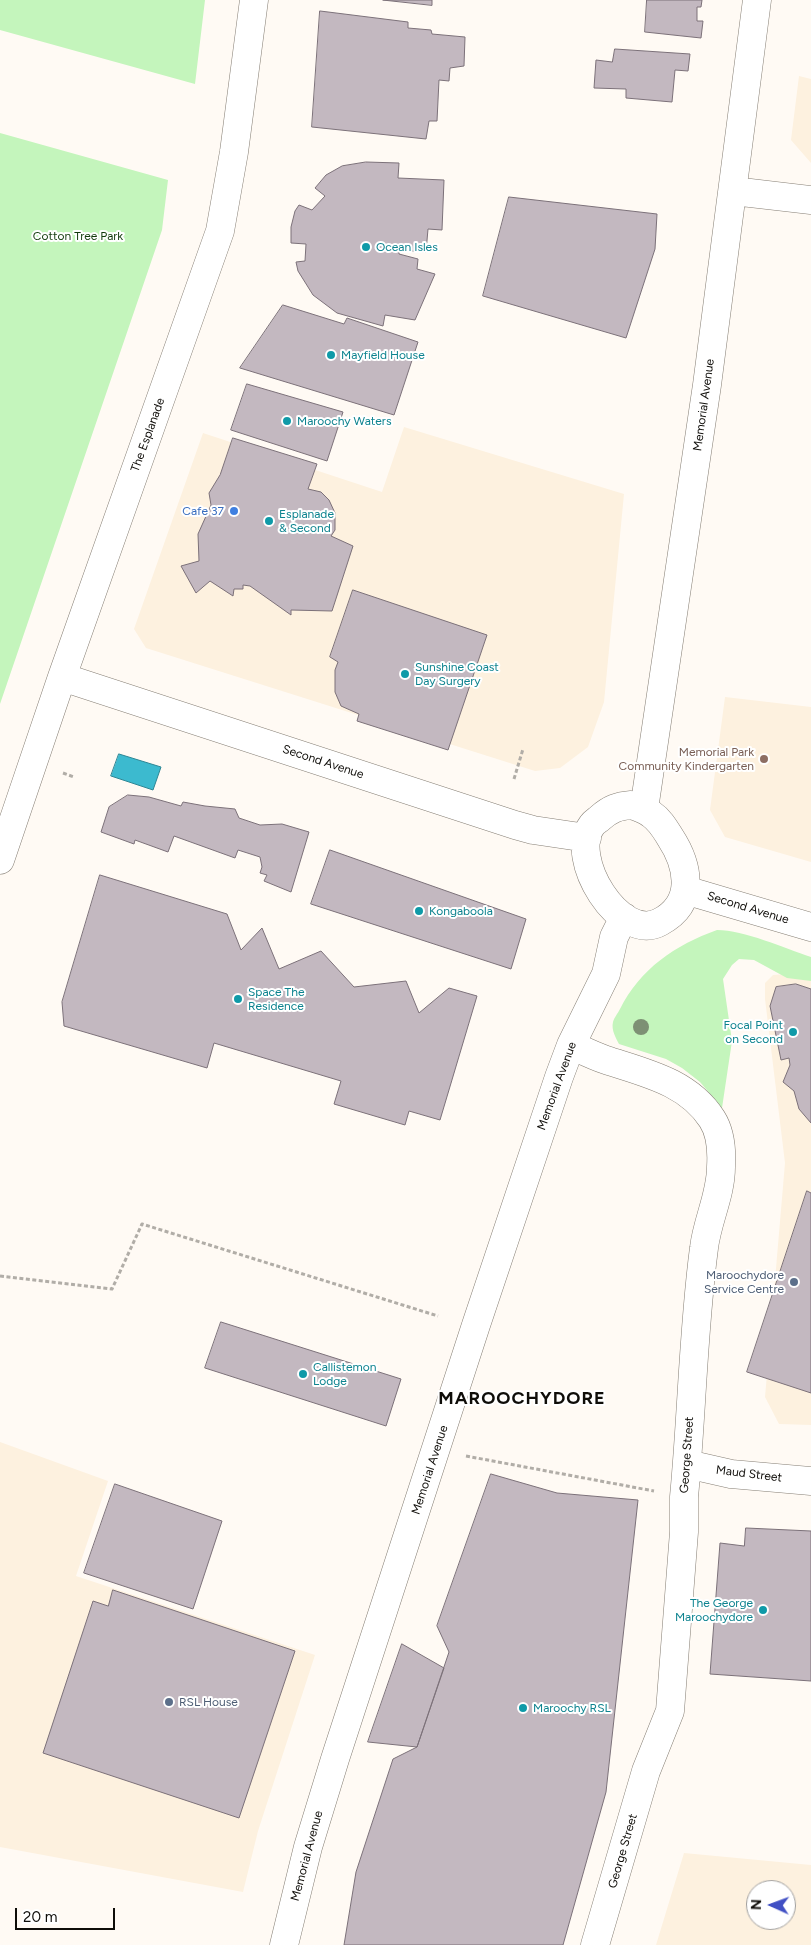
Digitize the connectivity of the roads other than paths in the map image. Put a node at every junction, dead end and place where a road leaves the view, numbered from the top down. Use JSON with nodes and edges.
{"nodes":[{"id":1,"x":254,"y":0,"type":"edge"},
{"id":2,"x":757,"y":0,"type":"edge"},
{"id":3,"x":733,"y":190,"type":"junction"},
{"id":4,"x":811,"y":200,"type":"edge"},
{"id":5,"x":62,"y":677,"type":"junction"},
{"id":6,"x":644,"y":809,"type":"junction"},
{"id":7,"x":587,"y":838,"type":"junction"},
{"id":8,"x":0,"y":860,"type":"edge"},
{"id":9,"x":685,"y":890,"type":"junction"},
{"id":10,"x":624,"y":918,"type":"junction"},
{"id":11,"x":811,"y":927,"type":"edge"},
{"id":12,"x":571,"y":1045,"type":"junction"},
{"id":13,"x":688,"y":1464,"type":"junction"},
{"id":14,"x":811,"y":1480,"type":"edge"},
{"id":15,"x":284,"y":1945,"type":"edge"},
{"id":16,"x":595,"y":1945,"type":"edge"}],
"edges":[{"from":1,"to":5,"type":"street","name":"The Esplanade"},
{"from":2,"to":3,"type":"street","name":"Memorial Avenue"},
{"from":3,"to":4,"type":"street"},
{"from":3,"to":6,"type":"street","name":"Memorial Avenue"},
{"from":5,"to":7,"type":"street","name":"Second Avenue"},
{"from":5,"to":8,"type":"street","name":"The Esplanade"},
{"from":6,"to":7,"type":"street"},
{"from":6,"to":9,"type":"street"},
{"from":7,"to":10,"type":"street"},
{"from":9,"to":10,"type":"street"},
{"from":9,"to":11,"type":"street","name":"Second Avenue"},
{"from":10,"to":12,"type":"street","name":"Memorial Avenue"},
{"from":12,"to":13,"type":"street","name":"George Street"},
{"from":12,"to":15,"type":"street","name":"Memorial Avenue"},
{"from":13,"to":14,"type":"street","name":"Maud Street"},
{"from":13,"to":16,"type":"street","name":"George Street"}]}
